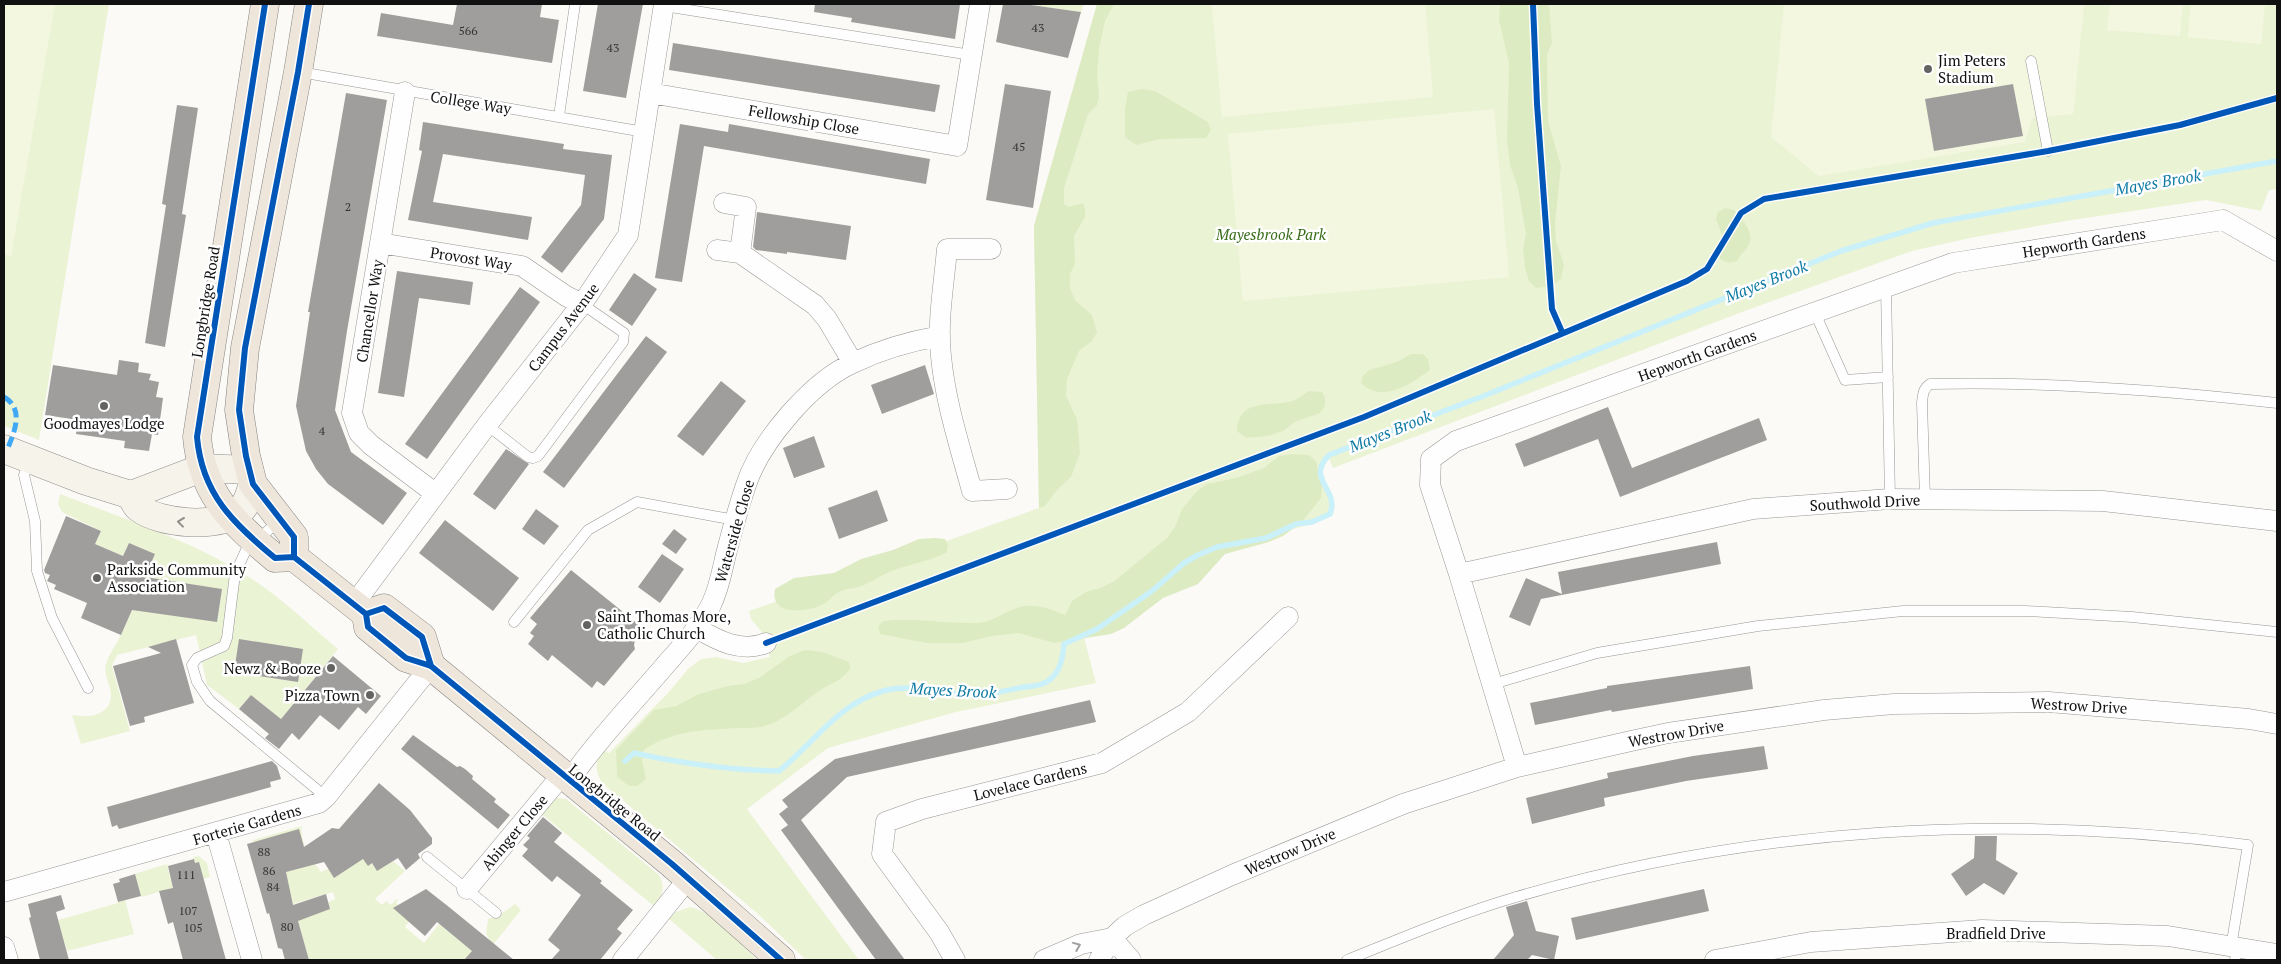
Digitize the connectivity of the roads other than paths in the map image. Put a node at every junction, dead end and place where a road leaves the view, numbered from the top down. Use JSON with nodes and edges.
{"nodes":[{"id":1,"x":265,"y":4,"type":"edge"},
{"id":2,"x":309,"y":4,"type":"edge"},
{"id":3,"x":575,"y":4,"type":"edge"},
{"id":4,"x":980,"y":4,"type":"edge"},
{"id":5,"x":664,"y":5,"type":"edge"},
{"id":6,"x":971,"y":54,"type":"junction"},
{"id":7,"x":2031,"y":61,"type":"dead end"},
{"id":8,"x":298,"y":72,"type":"junction"},
{"id":9,"x":405,"y":92,"type":"junction"},
{"id":10,"x":650,"y":93,"type":"junction"},
{"id":11,"x":559,"y":116,"type":"junction"},
{"id":12,"x":644,"y":132,"type":"junction"},
{"id":13,"x":2048,"y":151,"type":"dead end"},
{"id":14,"x":240,"y":161,"type":"junction"},
{"id":15,"x":280,"y":166,"type":"junction"},
{"id":16,"x":724,"y":203,"type":"dead end"},
{"id":17,"x":380,"y":243,"type":"junction"},
{"id":18,"x":991,"y":249,"type":"dead end"},
{"id":19,"x":717,"y":250,"type":"dead end"},
{"id":20,"x":2277,"y":251,"type":"edge"},
{"id":21,"x":740,"y":253,"type":"junction"},
{"id":22,"x":1886,"y":287,"type":"junction"},
{"id":23,"x":582,"y":304,"type":"junction"},
{"id":24,"x":1816,"y":313,"type":"junction"},
{"id":25,"x":940,"y":336,"type":"junction"},
{"id":26,"x":853,"y":363,"type":"junction"},
{"id":27,"x":1888,"y":377,"type":"junction"},
{"id":28,"x":2277,"y":403,"type":"edge"},
{"id":29,"x":487,"y":425,"type":"junction"},
{"id":30,"x":4,"y":449,"type":"edge"},
{"id":31,"x":31,"y":459,"type":"junction"},
{"id":32,"x":202,"y":468,"type":"junction"},
{"id":33,"x":251,"y":477,"type":"junction"},
{"id":34,"x":1007,"y":489,"type":"dead end"},
{"id":35,"x":436,"y":494,"type":"junction"},
{"id":36,"x":131,"y":495,"type":"junction"},
{"id":37,"x":1890,"y":499,"type":"junction"},
{"id":38,"x":1924,"y":499,"type":"junction"},
{"id":39,"x":229,"y":516,"type":"junction"},
{"id":40,"x":280,"y":519,"type":"junction"},
{"id":41,"x":735,"y":520,"type":"junction"},
{"id":42,"x":2277,"y":522,"type":"edge"},
{"id":43,"x":255,"y":541,"type":"junction"},
{"id":44,"x":294,"y":557,"type":"junction"},
{"id":45,"x":1459,"y":574,"type":"junction"},
{"id":46,"x":360,"y":609,"type":"junction"},
{"id":47,"x":1288,"y":617,"type":"dead end"},
{"id":48,"x":514,"y":622,"type":"dead end"},
{"id":49,"x":697,"y":628,"type":"junction"},
{"id":50,"x":2277,"y":632,"type":"edge"},
{"id":51,"x":766,"y":643,"type":"dead end"},
{"id":52,"x":431,"y":666,"type":"junction"},
{"id":53,"x":1493,"y":684,"type":"junction"},
{"id":54,"x":88,"y":688,"type":"dead end"},
{"id":55,"x":2277,"y":724,"type":"edge"},
{"id":56,"x":1517,"y":767,"type":"junction"},
{"id":57,"x":565,"y":778,"type":"junction"},
{"id":58,"x":326,"y":797,"type":"junction"},
{"id":59,"x":216,"y":833,"type":"junction"},
{"id":60,"x":427,"y":857,"type":"dead end"},
{"id":61,"x":688,"y":878,"type":"junction"},
{"id":62,"x":467,"y":889,"type":"junction"},
{"id":63,"x":4,"y":892,"type":"edge"},
{"id":64,"x":496,"y":913,"type":"dead end"},
{"id":65,"x":1112,"y":938,"type":"junction"},
{"id":66,"x":4,"y":947,"type":"edge"},
{"id":67,"x":2234,"y":952,"type":"edge"},
{"id":68,"x":2277,"y":954,"type":"edge"},
{"id":69,"x":8,"y":960,"type":"edge"},
{"id":70,"x":252,"y":960,"type":"edge"},
{"id":71,"x":623,"y":960,"type":"edge"},
{"id":72,"x":781,"y":960,"type":"edge"},
{"id":73,"x":955,"y":960,"type":"edge"},
{"id":74,"x":1044,"y":960,"type":"edge"},
{"id":75,"x":1099,"y":960,"type":"edge"},
{"id":76,"x":1131,"y":960,"type":"edge"},
{"id":77,"x":1347,"y":960,"type":"edge"},
{"id":78,"x":1715,"y":960,"type":"edge"}],
"edges":[{"from":1,"to":14,"type":"main road","name":"Longbridge Road"},
{"from":2,"to":8,"type":"main road"},
{"from":3,"to":11,"type":"lane"},
{"from":4,"to":6,"type":"street"},
{"from":5,"to":6,"type":"lane"},
{"from":5,"to":10,"type":"street","name":"Campus Avenue"},
{"from":6,"to":10,"type":"street","name":"Fellowship Close"},
{"from":7,"to":13,"type":"lane"},
{"from":8,"to":9,"type":"lane","name":"College Way"},
{"from":8,"to":15,"type":"main road"},
{"from":9,"to":11,"type":"lane","name":"College Way"},
{"from":9,"to":17,"type":"street","name":"Chancellor Way"},
{"from":10,"to":12,"type":"street","name":"Campus Avenue"},
{"from":11,"to":12,"type":"lane","name":"College Way"},
{"from":12,"to":23,"type":"street","name":"Campus Avenue"},
{"from":14,"to":15,"type":"main road"},
{"from":14,"to":32,"type":"main road","name":"Longbridge Road"},
{"from":15,"to":33,"type":"main road"},
{"from":16,"to":21,"type":"street"},
{"from":17,"to":23,"type":"street","name":"Provost Way"},
{"from":17,"to":35,"type":"street","name":"Chancellor Way"},
{"from":18,"to":25,"type":"street"},
{"from":19,"to":21,"type":"street"},
{"from":20,"to":22,"type":"street","name":"Hepworth Gardens"},
{"from":21,"to":26,"type":"street"},
{"from":22,"to":24,"type":"street","name":"Hepworth Gardens"},
{"from":22,"to":27,"type":"lane"},
{"from":23,"to":29,"type":"street","name":"Campus Avenue"},
{"from":23,"to":29,"type":"lane"},
{"from":24,"to":27,"type":"lane"},
{"from":24,"to":45,"type":"street","name":"Hepworth Gardens"},
{"from":25,"to":26,"type":"street","name":"Waterside Close"},
{"from":25,"to":34,"type":"street"},
{"from":26,"to":41,"type":"street","name":"Waterside Close"},
{"from":27,"to":37,"type":"lane"},
{"from":28,"to":38,"type":"lane"},
{"from":29,"to":35,"type":"street","name":"Campus Avenue"},
{"from":30,"to":31,"type":"main road"},
{"from":31,"to":36,"type":"main road"},
{"from":31,"to":54,"type":"lane"},
{"from":32,"to":33,"type":"main road"},
{"from":32,"to":36,"type":"main road"},
{"from":32,"to":39,"type":"main road","name":"Longbridge Road"},
{"from":33,"to":39,"type":"main road"},
{"from":33,"to":40,"type":"main road"},
{"from":35,"to":46,"type":"street","name":"Campus Avenue"},
{"from":39,"to":36,"type":"main road","one_way":true},
{"from":37,"to":38,"type":"street","name":"Southwold Drive"},
{"from":37,"to":45,"type":"street","name":"Southwold Drive"},
{"from":38,"to":42,"type":"street","name":"Southwold Drive"},
{"from":39,"to":43,"type":"main road","name":"Longbridge Road"},
{"from":40,"to":43,"type":"lane"},
{"from":40,"to":44,"type":"main road"},
{"from":41,"to":48,"type":"lane"},
{"from":41,"to":49,"type":"street","name":"Waterside Close"},
{"from":43,"to":44,"type":"main road","name":"Longbridge Road"},
{"from":43,"to":58,"type":"lane"},
{"from":44,"to":46,"type":"main road","name":"Longbridge Road"},
{"from":45,"to":53,"type":"street","name":"Hepworth Gardens"},
{"from":46,"to":52,"type":"main road","name":"Longbridge Road"},
{"from":47,"to":73,"type":"street","name":"Lovelace Gardens"},
{"from":49,"to":51,"type":"street"},
{"from":49,"to":57,"type":"street","name":"Waterside Close"},
{"from":50,"to":53,"type":"lane"},
{"from":52,"to":57,"type":"main road","name":"Longbridge Road"},
{"from":52,"to":58,"type":"street","name":"Forterie Gardens"},
{"from":53,"to":56,"type":"street","name":"Hepworth Gardens"},
{"from":55,"to":56,"type":"street","name":"Westrow Drive"},
{"from":56,"to":65,"type":"street","name":"Westrow Drive"},
{"from":57,"to":61,"type":"main road","name":"Longbridge Road"},
{"from":57,"to":62,"type":"street","name":"Abinger Close"},
{"from":58,"to":59,"type":"street","name":"Forterie Gardens"},
{"from":59,"to":63,"type":"street","name":"Forterie Gardens"},
{"from":59,"to":70,"type":"street"},
{"from":60,"to":62,"type":"lane"},
{"from":61,"to":71,"type":"street"},
{"from":61,"to":72,"type":"main road","name":"Longbridge Road"},
{"from":62,"to":64,"type":"lane"},
{"from":74,"to":65,"type":"street","name":"Westrow Drive","one_way":true},
{"from":65,"to":75,"type":"street","name":"Westrow Drive"},
{"from":65,"to":76,"type":"street"},
{"from":66,"to":69,"type":"street"},
{"from":67,"to":68,"type":"street","name":"Bradfield Drive"},
{"from":67,"to":77,"type":"lane"},
{"from":67,"to":78,"type":"street","name":"Bradfield Drive"}]}
